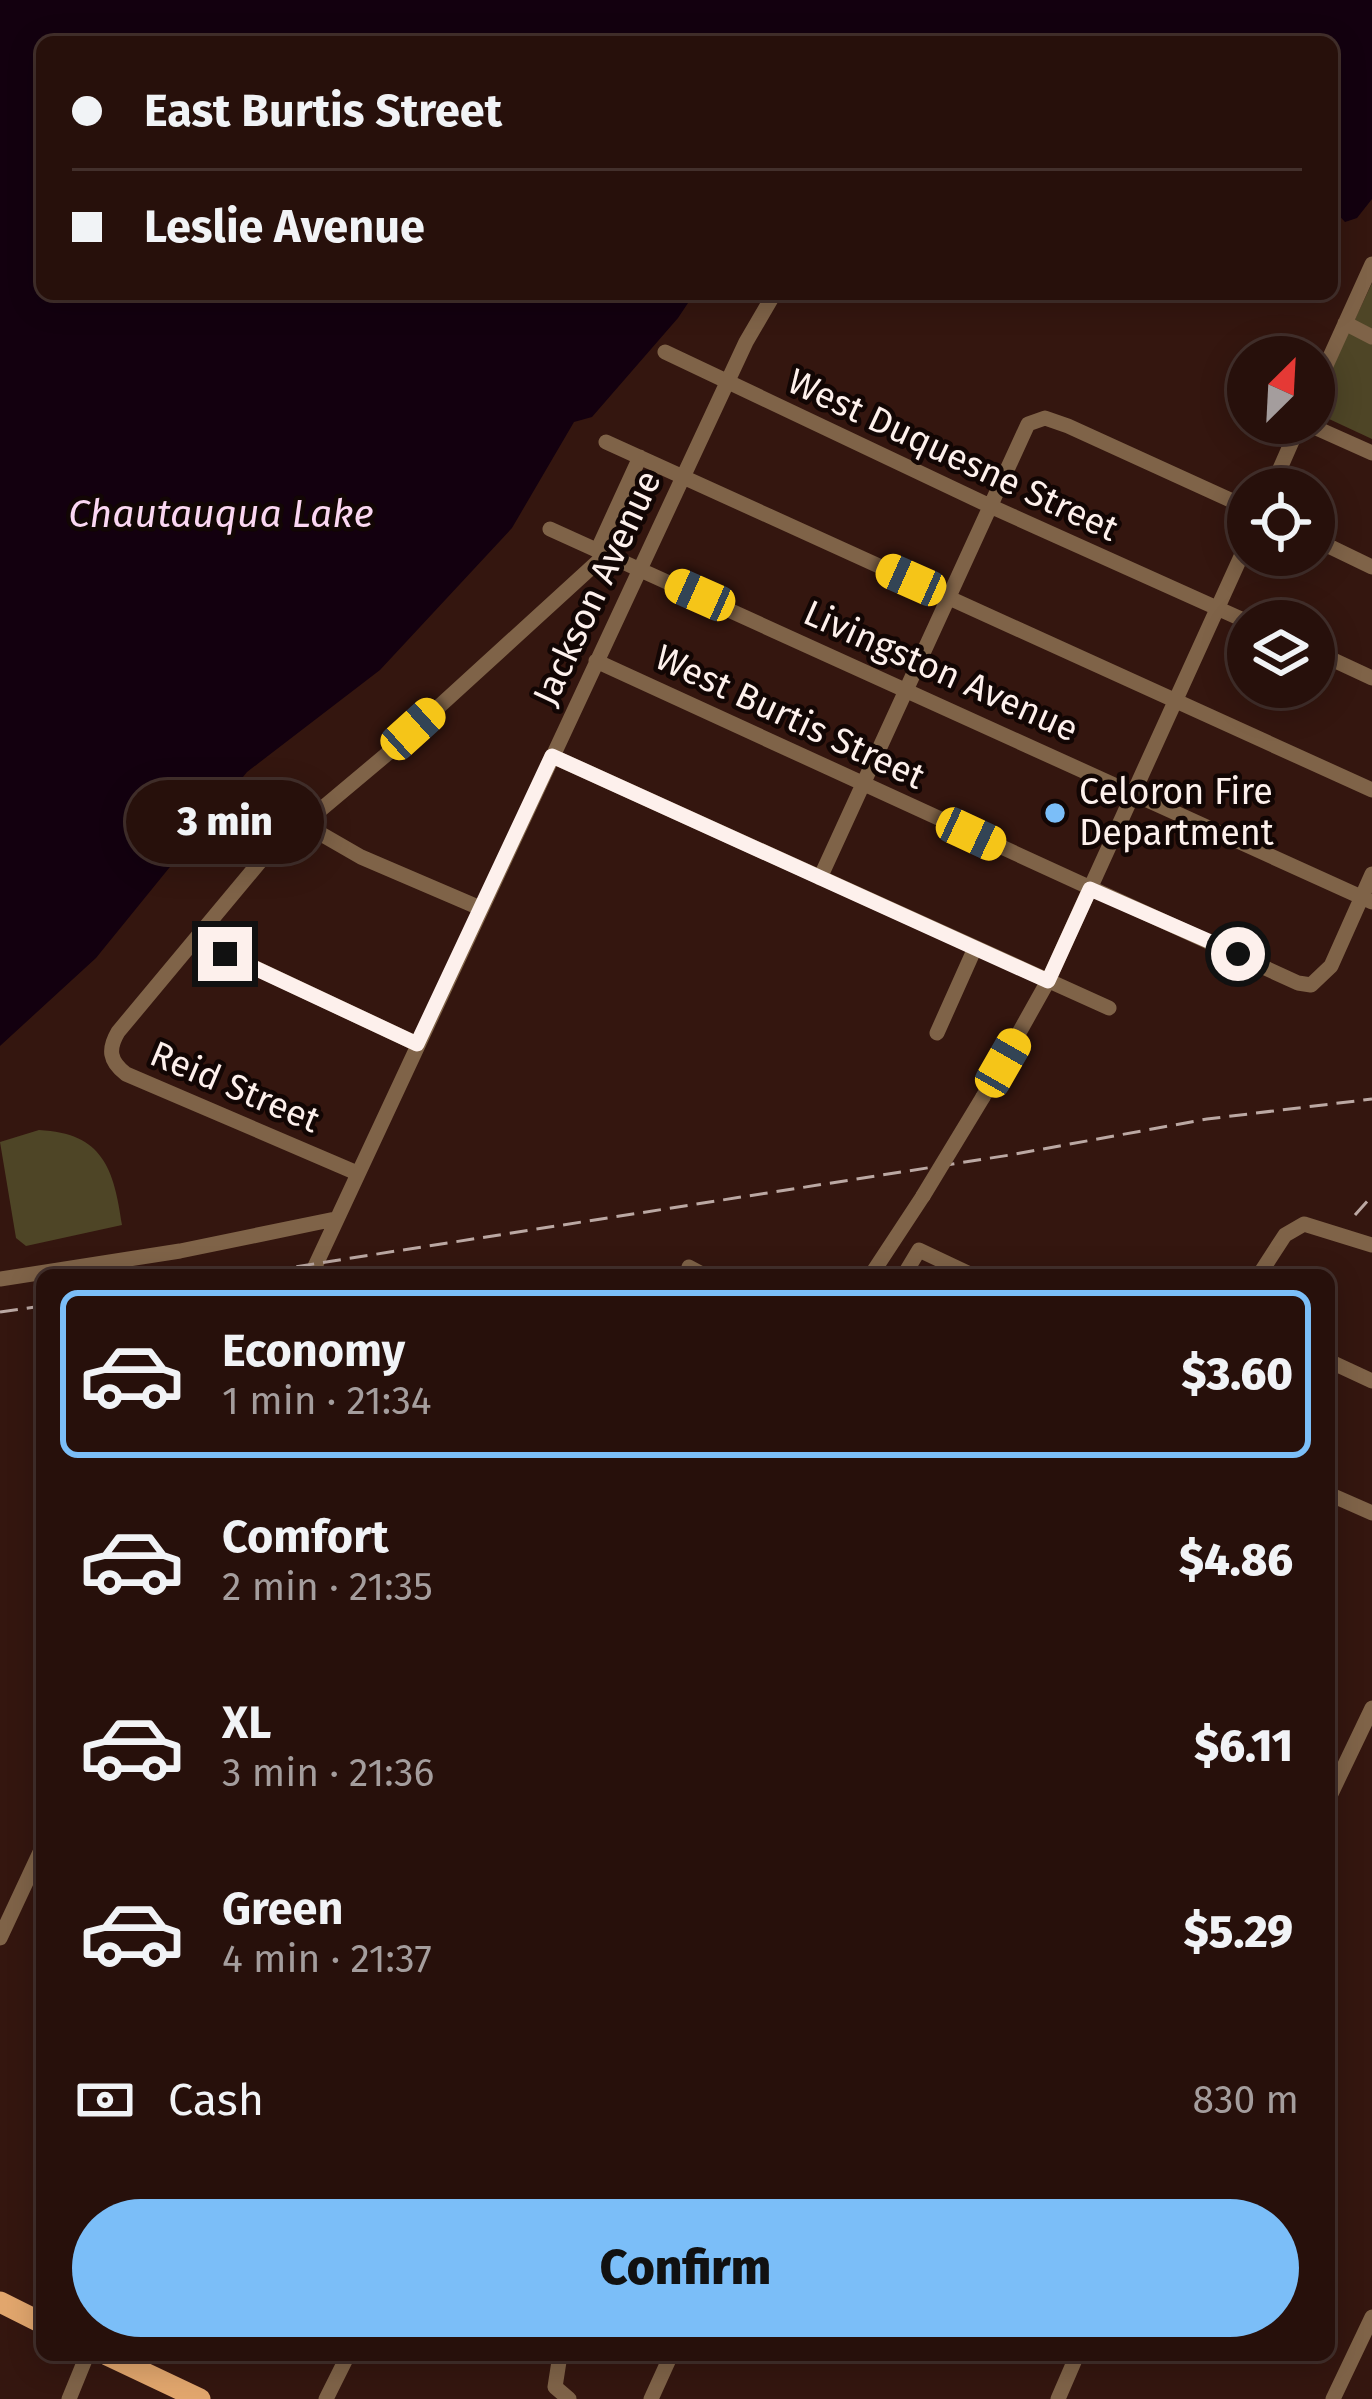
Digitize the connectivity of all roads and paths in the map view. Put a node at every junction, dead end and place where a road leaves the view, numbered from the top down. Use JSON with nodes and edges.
{"nodes":[{"id":1,"x":1372,"y":264,"type":"edge"},
{"id":2,"x":771,"y":300,"type":"edge"},
{"id":3,"x":1345,"y":323,"type":"junction"},
{"id":4,"x":1372,"y":337,"type":"edge"},
{"id":5,"x":1335,"y":345,"type":"edge"},
{"id":6,"x":665,"y":352,"type":"dead end"},
{"id":7,"x":726,"y":384,"type":"junction"},
{"id":8,"x":1335,"y":438,"type":"edge"},
{"id":9,"x":606,"y":442,"type":"dead end"},
{"id":10,"x":1372,"y":454,"type":"edge"},
{"id":11,"x":640,"y":458,"type":"junction"},
{"id":12,"x":683,"y":477,"type":"junction"},
{"id":13,"x":1227,"y":498,"type":"edge"},
{"id":14,"x":990,"y":506,"type":"junction"},
{"id":15,"x":550,"y":529,"type":"dead end"},
{"id":16,"x":1335,"y":549,"type":"edge"},
{"id":17,"x":601,"y":553,"type":"junction"},
{"id":18,"x":1372,"y":567,"type":"edge"},
{"id":19,"x":640,"y":568,"type":"junction"},
{"id":20,"x":1232,"y":576,"type":"edge"},
{"id":21,"x":949,"y":596,"type":"junction"},
{"id":22,"x":1218,"y":608,"type":"junction"},
{"id":23,"x":1227,"y":612,"type":"edge"},
{"id":24,"x":596,"y":661,"type":"junction"},
{"id":25,"x":1335,"y":661,"type":"edge"},
{"id":26,"x":1372,"y":678,"type":"edge"},
{"id":27,"x":908,"y":688,"type":"junction"},
{"id":28,"x":1176,"y":702,"type":"junction"},
{"id":29,"x":552,"y":756,"type":"junction"},
{"id":30,"x":864,"y":784,"type":"junction"},
{"id":31,"x":1372,"y":790,"type":"edge"},
{"id":32,"x":1135,"y":792,"type":"junction"},
{"id":33,"x":302,"y":824,"type":"junction"},
{"id":34,"x":1372,"y":874,"type":"edge"},
{"id":35,"x":820,"y":878,"type":"junction"},
{"id":36,"x":1090,"y":889,"type":"junction"},
{"id":37,"x":1367,"y":899,"type":"edge"},
{"id":38,"x":480,"y":908,"type":"junction"},
{"id":39,"x":196,"y":940,"type":"junction"},
{"id":40,"x":975,"y":948,"type":"junction"},
{"id":41,"x":1048,"y":981,"type":"junction"},
{"id":42,"x":1109,"y":1008,"type":"dead end"},
{"id":43,"x":937,"y":1033,"type":"dead end"},
{"id":44,"x":417,"y":1044,"type":"junction"},
{"id":45,"x":357,"y":1173,"type":"junction"},
{"id":46,"x":335,"y":1219,"type":"junction"},
{"id":47,"x":1372,"y":1245,"type":"edge"},
{"id":48,"x":64,"y":1269,"type":"edge"},
{"id":49,"x":314,"y":1269,"type":"edge"},
{"id":50,"x":875,"y":1269,"type":"edge"},
{"id":51,"x":908,"y":1269,"type":"edge"},
{"id":52,"x":959,"y":1269,"type":"edge"},
{"id":53,"x":1262,"y":1269,"type":"edge"},
{"id":54,"x":36,"y":1273,"type":"edge"},
{"id":55,"x":0,"y":1279,"type":"edge"},
{"id":56,"x":1335,"y":1364,"type":"edge"},
{"id":57,"x":1372,"y":1381,"type":"edge"},
{"id":58,"x":1335,"y":1497,"type":"edge"},
{"id":59,"x":1372,"y":1513,"type":"edge"},
{"id":60,"x":1372,"y":1708,"type":"edge"},
{"id":61,"x":1335,"y":1785,"type":"edge"},
{"id":62,"x":36,"y":1861,"type":"edge"},
{"id":63,"x":0,"y":1938,"type":"edge"},
{"id":64,"x":0,"y":2302,"type":"edge"},
{"id":65,"x":1372,"y":2317,"type":"edge"},
{"id":66,"x":36,"y":2320,"type":"edge"},
{"id":67,"x":85,"y":2361,"type":"edge"},
{"id":68,"x":118,"y":2361,"type":"edge"},
{"id":69,"x":344,"y":2361,"type":"edge"},
{"id":70,"x":559,"y":2361,"type":"edge"},
{"id":71,"x":668,"y":2361,"type":"edge"},
{"id":72,"x":1074,"y":2361,"type":"edge"},
{"id":73,"x":195,"y":2398,"type":"edge"},
{"id":74,"x":69,"y":2399,"type":"edge"},
{"id":75,"x":326,"y":2399,"type":"edge"},
{"id":76,"x":569,"y":2399,"type":"edge"},
{"id":77,"x":651,"y":2399,"type":"edge"},
{"id":78,"x":1058,"y":2399,"type":"edge"},
{"id":79,"x":1334,"y":2399,"type":"edge"}],
"edges":[{"from":1,"to":3,"type":"street"},
{"from":2,"to":7,"type":"street","name":"Jackson Avenue"},
{"from":3,"to":4,"type":"street"},
{"from":3,"to":5,"type":"street"},
{"from":6,"to":7,"type":"street","name":"West Duquesne Street"},
{"from":7,"to":12,"type":"street","name":"Jackson Avenue"},
{"from":7,"to":14,"type":"street","name":"West Duquesne Street"},
{"from":8,"to":10,"type":"street"},
{"from":9,"to":11,"type":"street"},
{"from":11,"to":12,"type":"street"},
{"from":11,"to":17,"type":"street"},
{"from":12,"to":19,"type":"street","name":"Jackson Avenue"},
{"from":12,"to":21,"type":"street"},
{"from":13,"to":14,"type":"street"},
{"from":14,"to":21,"type":"street"},
{"from":14,"to":22,"type":"street","name":"West Duquesne Street"},
{"from":15,"to":17,"type":"street","name":"Livingston Avenue"},
{"from":16,"to":18,"type":"street"},
{"from":17,"to":19,"type":"street","name":"Livingston Avenue"},
{"from":17,"to":33,"type":"street"},
{"from":19,"to":24,"type":"street","name":"Jackson Avenue"},
{"from":19,"to":27,"type":"street","name":"Livingston Avenue"},
{"from":20,"to":22,"type":"street"},
{"from":21,"to":27,"type":"street"},
{"from":21,"to":28,"type":"street"},
{"from":22,"to":23,"type":"street","name":"West Duquesne Street"},
{"from":22,"to":28,"type":"street"},
{"from":24,"to":29,"type":"street","name":"Jackson Avenue"},
{"from":24,"to":30,"type":"street","name":"West Burtis Street"},
{"from":25,"to":26,"type":"street"},
{"from":27,"to":30,"type":"street"},
{"from":27,"to":32,"type":"street","name":"Livingston Avenue"},
{"from":28,"to":31,"type":"street"},
{"from":28,"to":32,"type":"street"},
{"from":29,"to":35,"type":"street"},
{"from":29,"to":38,"type":"street","name":"Jackson Avenue"},
{"from":30,"to":35,"type":"street"},
{"from":30,"to":36,"type":"street","name":"West Burtis Street"},
{"from":32,"to":36,"type":"street"},
{"from":32,"to":37,"type":"street","name":"Livingston Avenue"},
{"from":33,"to":38,"type":"street"},
{"from":33,"to":39,"type":"street"},
{"from":34,"to":37,"type":"street"},
{"from":35,"to":40,"type":"street"},
{"from":36,"to":37,"type":"street","name":"West Burtis Street"},
{"from":36,"to":41,"type":"street"},
{"from":38,"to":44,"type":"street","name":"Jackson Avenue"},
{"from":39,"to":44,"type":"street"},
{"from":39,"to":45,"type":"street","name":"Reid Street"},
{"from":40,"to":41,"type":"street"},
{"from":40,"to":43,"type":"street"},
{"from":41,"to":42,"type":"street"},
{"from":41,"to":50,"type":"street","bridge":true},
{"from":44,"to":45,"type":"street","name":"Jackson Avenue"},
{"from":45,"to":46,"type":"street","name":"Jackson Avenue"},
{"from":46,"to":48,"type":"street"},
{"from":46,"to":49,"type":"street","name":"Jackson Avenue"},
{"from":47,"to":53,"type":"street"},
{"from":51,"to":52,"type":"street"},
{"from":54,"to":55,"type":"street"},
{"from":56,"to":57,"type":"street"},
{"from":58,"to":59,"type":"street"},
{"from":60,"to":61,"type":"street"},
{"from":62,"to":63,"type":"street"},
{"from":64,"to":66,"type":"main road"},
{"from":65,"to":79,"type":"street"},
{"from":67,"to":74,"type":"street"},
{"from":68,"to":73,"type":"main road"},
{"from":69,"to":75,"type":"street"},
{"from":70,"to":76,"type":"street"},
{"from":71,"to":77,"type":"street"},
{"from":72,"to":78,"type":"street"}]}
